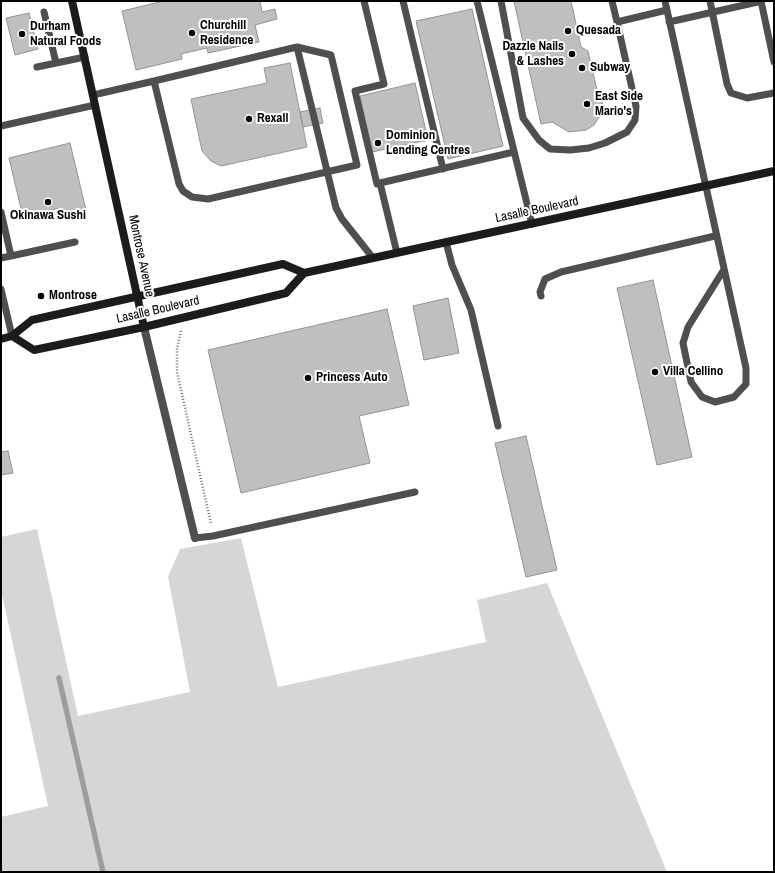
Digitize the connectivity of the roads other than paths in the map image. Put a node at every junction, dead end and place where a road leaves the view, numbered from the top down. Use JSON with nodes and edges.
{"nodes":[{"id":1,"x":72,"y":1,"type":"edge"},
{"id":2,"x":364,"y":1,"type":"edge"},
{"id":3,"x":403,"y":1,"type":"edge"},
{"id":4,"x":477,"y":1,"type":"edge"},
{"id":5,"x":501,"y":1,"type":"edge"},
{"id":6,"x":612,"y":1,"type":"edge"},
{"id":7,"x":665,"y":1,"type":"edge"},
{"id":8,"x":710,"y":1,"type":"edge"},
{"id":9,"x":761,"y":1,"type":"edge"},
{"id":10,"x":667,"y":10,"type":"junction"},
{"id":11,"x":44,"y":12,"type":"dead end"},
{"id":12,"x":712,"y":12,"type":"junction"},
{"id":13,"x":617,"y":22,"type":"junction"},
{"id":14,"x":669,"y":22,"type":"junction"},
{"id":15,"x":296,"y":47,"type":"junction"},
{"id":16,"x":85,"y":58,"type":"junction"},
{"id":17,"x":774,"y":62,"type":"edge"},
{"id":18,"x":56,"y":63,"type":"junction"},
{"id":19,"x":37,"y":67,"type":"dead end"},
{"id":20,"x":154,"y":81,"type":"junction"},
{"id":21,"x":774,"y":93,"type":"edge"},
{"id":22,"x":93,"y":95,"type":"junction"},
{"id":23,"x":95,"y":105,"type":"junction"},
{"id":24,"x":1,"y":126,"type":"edge"},
{"id":25,"x":514,"y":152,"type":"junction"},
{"id":26,"x":442,"y":169,"type":"junction"},
{"id":27,"x":774,"y":171,"type":"edge"},
{"id":28,"x":327,"y":172,"type":"junction"},
{"id":29,"x":380,"y":183,"type":"junction"},
{"id":30,"x":705,"y":187,"type":"junction"},
{"id":31,"x":1,"y":212,"type":"edge"},
{"id":32,"x":532,"y":224,"type":"junction"},
{"id":33,"x":715,"y":236,"type":"junction"},
{"id":34,"x":75,"y":242,"type":"dead end"},
{"id":35,"x":446,"y":242,"type":"junction"},
{"id":36,"x":397,"y":253,"type":"junction"},
{"id":37,"x":11,"y":256,"type":"junction"},
{"id":38,"x":1,"y":258,"type":"edge"},
{"id":39,"x":373,"y":258,"type":"junction"},
{"id":40,"x":724,"y":271,"type":"junction"},
{"id":41,"x":304,"y":273,"type":"junction"},
{"id":42,"x":1,"y":289,"type":"edge"},
{"id":43,"x":137,"y":295,"type":"junction"},
{"id":44,"x":541,"y":296,"type":"dead end"},
{"id":45,"x":144,"y":327,"type":"junction"},
{"id":46,"x":12,"y":336,"type":"junction"},
{"id":47,"x":1,"y":339,"type":"edge"},
{"id":48,"x":498,"y":426,"type":"dead end"},
{"id":49,"x":415,"y":492,"type":"dead end"},
{"id":50,"x":195,"y":538,"type":"joint"}],
"edges":[{"from":1,"to":16,"type":"main road","name":"Montrose Avenue"},
{"from":2,"to":29,"type":"lane"},
{"from":3,"to":26,"type":"lane"},
{"from":4,"to":25,"type":"lane"},
{"from":5,"to":13,"type":"lane"},
{"from":6,"to":13,"type":"lane"},
{"from":7,"to":10,"type":"lane"},
{"from":8,"to":12,"type":"lane"},
{"from":9,"to":12,"type":"lane"},
{"from":9,"to":17,"type":"lane"},
{"from":10,"to":13,"type":"lane"},
{"from":10,"to":14,"type":"lane"},
{"from":11,"to":18,"type":"lane"},
{"from":12,"to":14,"type":"lane"},
{"from":12,"to":21,"type":"lane"},
{"from":14,"to":30,"type":"lane"},
{"from":15,"to":20,"type":"lane"},
{"from":15,"to":28,"type":"lane"},
{"from":15,"to":28,"type":"lane"},
{"from":16,"to":18,"type":"lane"},
{"from":16,"to":22,"type":"main road","name":"Montrose Avenue"},
{"from":18,"to":19,"type":"lane"},
{"from":20,"to":22,"type":"lane"},
{"from":20,"to":28,"type":"lane"},
{"from":22,"to":23,"type":"main road","name":"Montrose Avenue"},
{"from":23,"to":24,"type":"lane"},
{"from":23,"to":43,"type":"main road","name":"Montrose Avenue"},
{"from":25,"to":26,"type":"lane"},
{"from":25,"to":32,"type":"lane"},
{"from":26,"to":29,"type":"lane"},
{"from":27,"to":30,"type":"main road","name":"Lasalle Boulevard"},
{"from":28,"to":39,"type":"lane"},
{"from":29,"to":36,"type":"lane"},
{"from":30,"to":32,"type":"main road","name":"Lasalle Boulevard"},
{"from":30,"to":33,"type":"lane"},
{"from":31,"to":37,"type":"lane"},
{"from":32,"to":35,"type":"main road","name":"Lasalle Boulevard"},
{"from":33,"to":40,"type":"lane"},
{"from":33,"to":44,"type":"lane"},
{"from":34,"to":37,"type":"lane"},
{"from":35,"to":36,"type":"main road","name":"Lasalle Boulevard"},
{"from":35,"to":48,"type":"lane"},
{"from":36,"to":39,"type":"main road","name":"Lasalle Boulevard"},
{"from":37,"to":38,"type":"lane"},
{"from":39,"to":41,"type":"main road","name":"Lasalle Boulevard"},
{"from":40,"to":40,"type":"lane"},
{"from":41,"to":43,"type":"main road","name":"Lasalle Boulevard"},
{"from":41,"to":45,"type":"main road","name":"Lasalle Boulevard"},
{"from":42,"to":46,"type":"lane"},
{"from":43,"to":45,"type":"main road","name":"Montrose Avenue"},
{"from":43,"to":46,"type":"main road","name":"Lasalle Boulevard"},
{"from":45,"to":46,"type":"main road","name":"Lasalle Boulevard"},
{"from":45,"to":50,"type":"street","name":"Montrose Avenue"},
{"from":46,"to":47,"type":"main road","name":"Lasalle Boulevard"},
{"from":49,"to":50,"type":"lane"}]}
